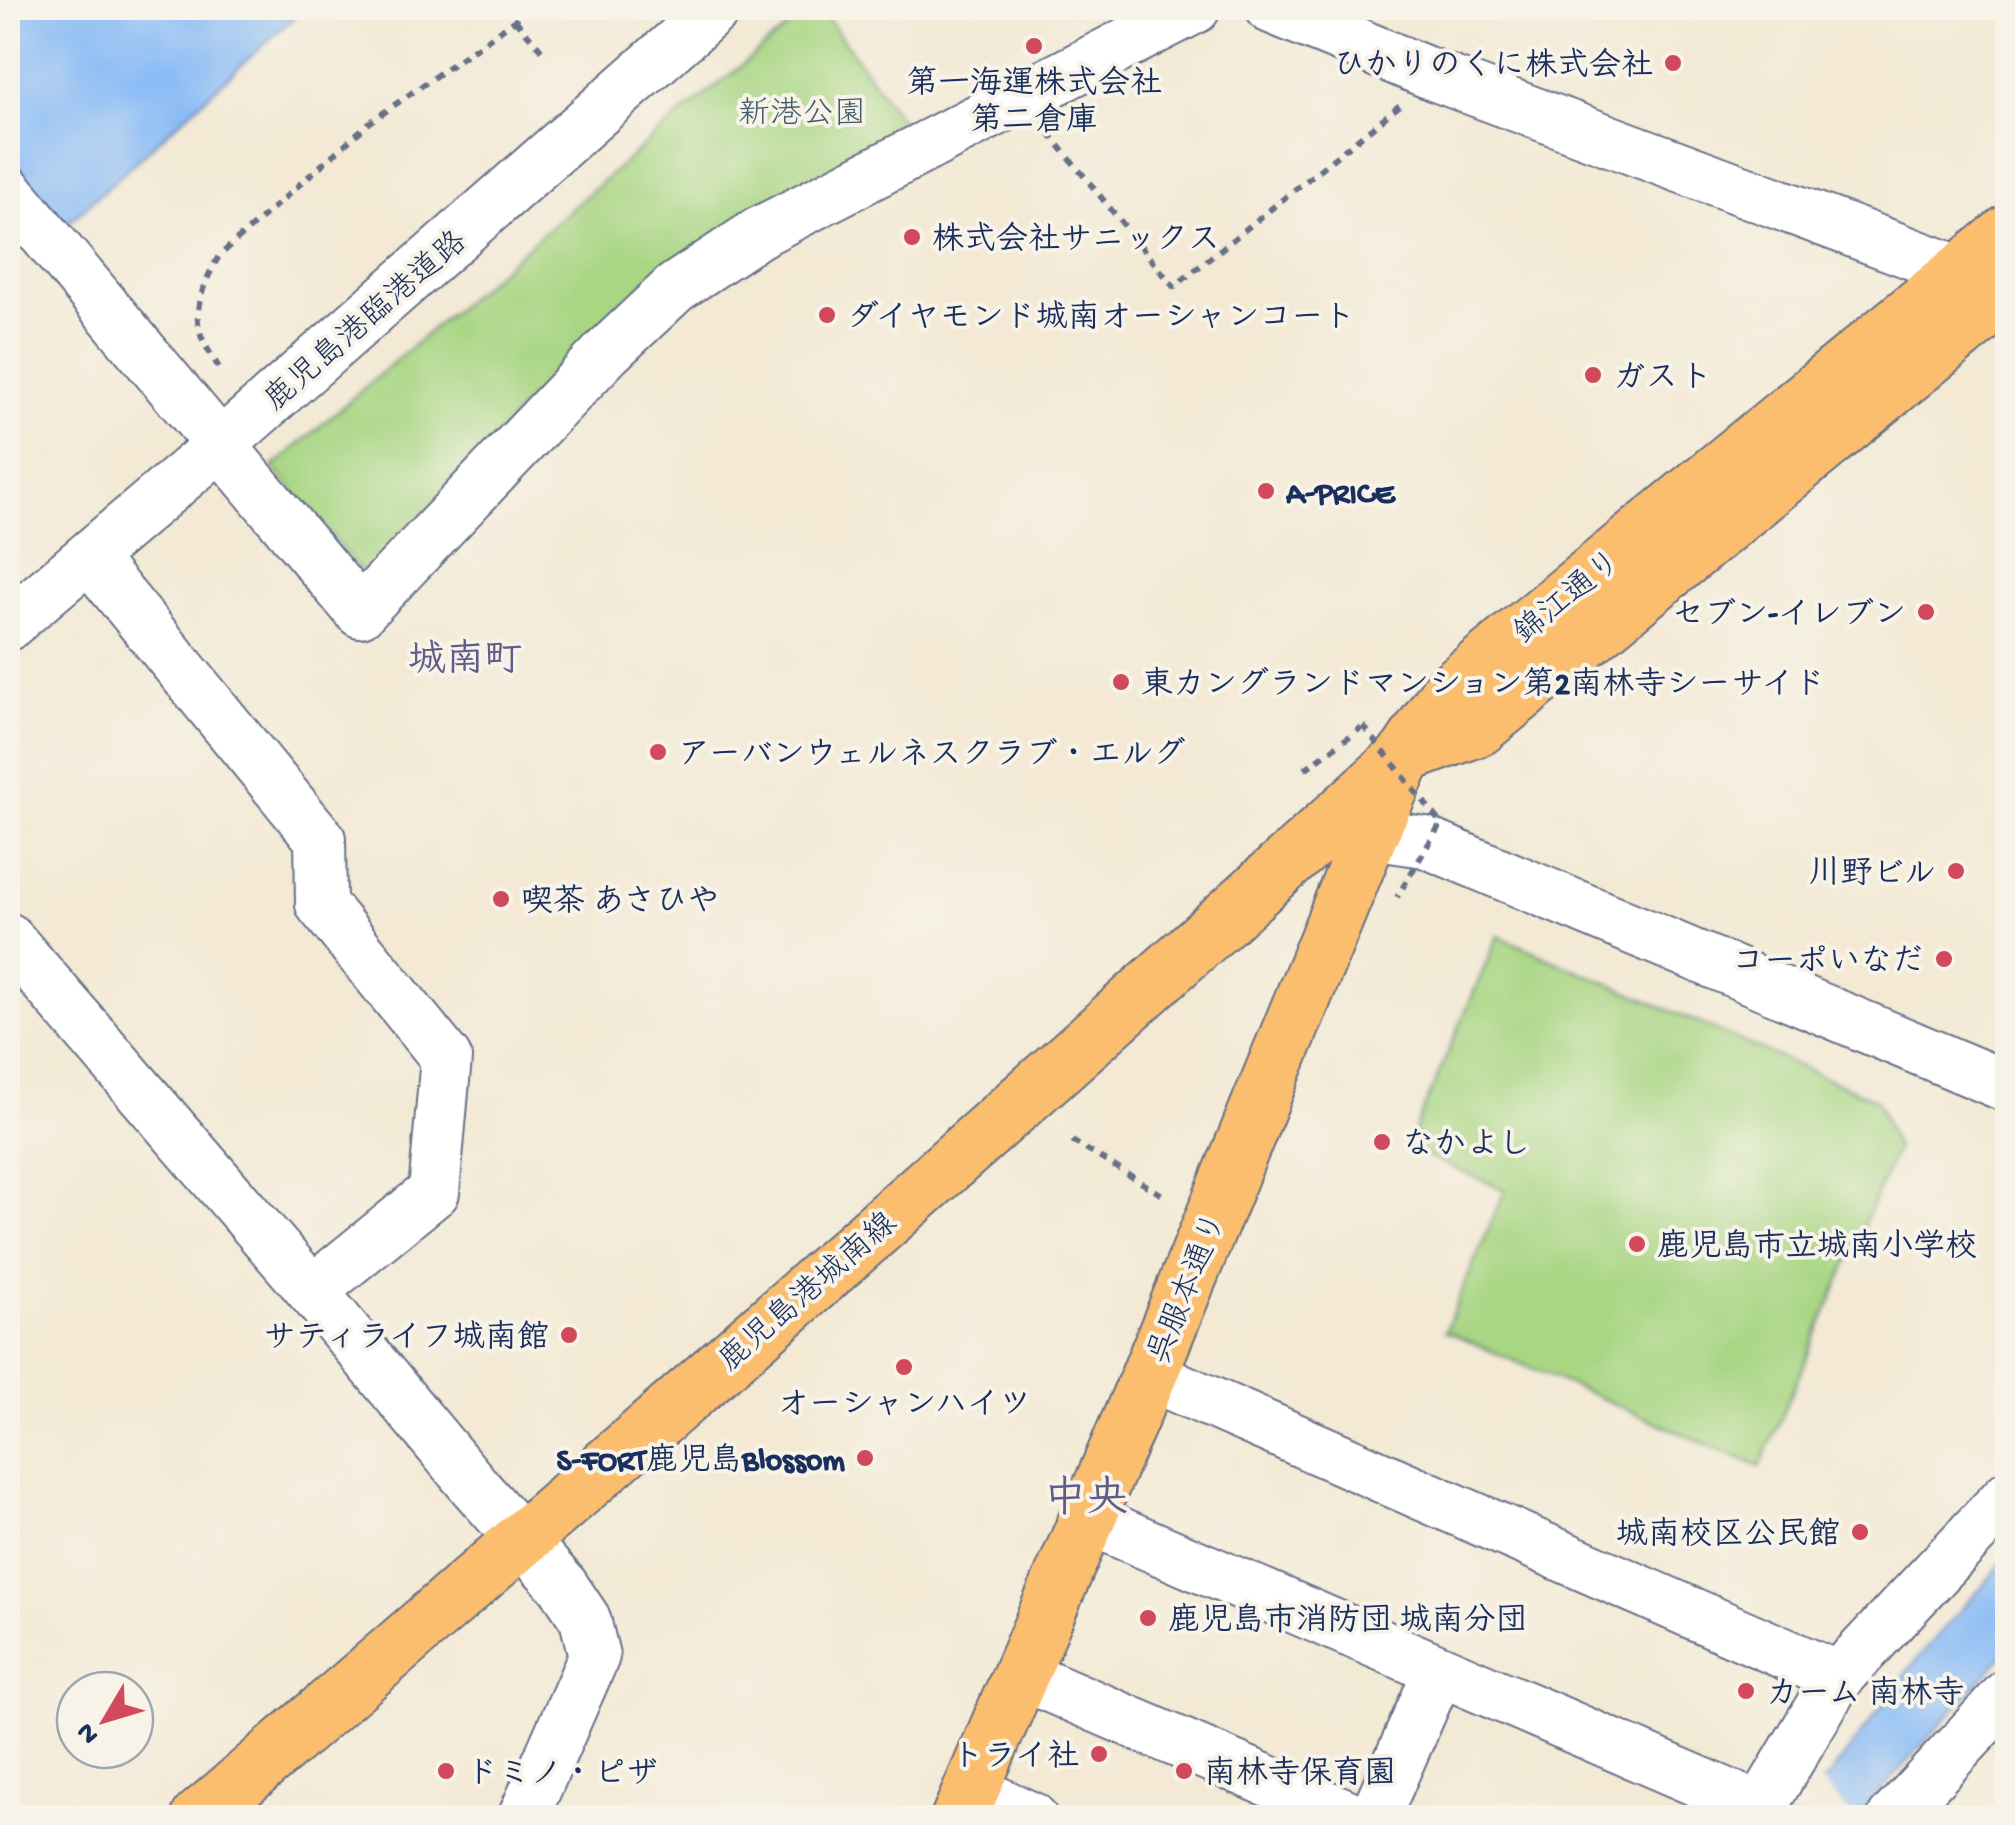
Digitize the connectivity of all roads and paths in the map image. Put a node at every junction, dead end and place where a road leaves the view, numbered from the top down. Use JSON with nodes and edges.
{"nodes":[{"id":1,"x":522,"y":8,"type":"edge"},
{"id":2,"x":716,"y":8,"type":"edge"},
{"id":3,"x":1195,"y":8,"type":"edge"},
{"id":4,"x":1271,"y":8,"type":"edge"},
{"id":5,"x":515,"y":20,"type":"junction"},
{"id":6,"x":546,"y":54,"type":"dead end"},
{"id":7,"x":1436,"y":76,"type":"junction"},
{"id":8,"x":1044,"y":127,"type":"dead end"},
{"id":9,"x":15,"y":217,"type":"edge"},
{"id":10,"x":2008,"y":233,"type":"edge"},
{"id":11,"x":1984,"y":282,"type":"edge"},
{"id":12,"x":219,"y":368,"type":"dead end"},
{"id":13,"x":219,"y":446,"type":"junction"},
{"id":14,"x":89,"y":556,"type":"junction"},
{"id":15,"x":8,"y":625,"type":"edge"},
{"id":16,"x":1384,"y":741,"type":"junction"},
{"id":17,"x":1306,"y":769,"type":"dead end"},
{"id":18,"x":1370,"y":834,"type":"junction"},
{"id":19,"x":1397,"y":896,"type":"dead end"},
{"id":20,"x":8,"y":938,"type":"edge"},
{"id":21,"x":2008,"y":1086,"type":"edge"},
{"id":22,"x":1072,"y":1141,"type":"dead end"},
{"id":23,"x":1164,"y":1196,"type":"dead end"},
{"id":24,"x":312,"y":1291,"type":"junction"},
{"id":25,"x":1149,"y":1375,"type":"junction"},
{"id":26,"x":2008,"y":1496,"type":"edge"},
{"id":27,"x":1086,"y":1518,"type":"junction"},
{"id":28,"x":520,"y":1541,"type":"junction"},
{"id":29,"x":1439,"y":1671,"type":"junction"},
{"id":30,"x":1020,"y":1674,"type":"junction"},
{"id":31,"x":1838,"y":1677,"type":"junction"},
{"id":32,"x":2008,"y":1694,"type":"edge"},
{"id":33,"x":965,"y":1804,"type":"edge"},
{"id":34,"x":1733,"y":1809,"type":"edge"},
{"id":35,"x":538,"y":1813,"type":"edge"},
{"id":36,"x":199,"y":1818,"type":"edge"},
{"id":37,"x":1032,"y":1818,"type":"edge"},
{"id":38,"x":1354,"y":1818,"type":"edge"},
{"id":39,"x":1374,"y":1818,"type":"edge"},
{"id":40,"x":1893,"y":1818,"type":"edge"}],
"edges":[{"from":1,"to":5,"type":"path"},
{"from":2,"to":13,"type":"street","name":"鹿児島港臨港道路"},
{"from":3,"to":13,"type":"street"},
{"from":4,"to":7,"type":"street"},
{"from":5,"to":6,"type":"path"},
{"from":5,"to":12,"type":"path"},
{"from":7,"to":8,"type":"path"},
{"from":7,"to":11,"type":"street"},
{"from":9,"to":13,"type":"street"},
{"from":10,"to":11,"type":"main road","name":"錦江通り"},
{"from":11,"to":16,"type":"main road","name":"錦江通り"},
{"from":13,"to":14,"type":"street","name":"鹿児島港臨港道路"},
{"from":14,"to":15,"type":"street","name":"鹿児島港臨港道路"},
{"from":14,"to":24,"type":"street"},
{"from":16,"to":17,"type":"path"},
{"from":16,"to":18,"type":"main road","name":"呉服本通り"},
{"from":16,"to":19,"type":"path","bridge":true},
{"from":16,"to":28,"type":"main road","name":"鹿児島港城南線"},
{"from":18,"to":21,"type":"street"},
{"from":18,"to":25,"type":"main road","name":"呉服本通り"},
{"from":20,"to":24,"type":"street"},
{"from":22,"to":23,"type":"path"},
{"from":24,"to":28,"type":"street"},
{"from":25,"to":27,"type":"main road","name":"呉服本通り"},
{"from":25,"to":31,"type":"street"},
{"from":26,"to":31,"type":"street"},
{"from":27,"to":29,"type":"street"},
{"from":27,"to":30,"type":"main road","name":"呉服本通り"},
{"from":28,"to":35,"type":"street"},
{"from":28,"to":36,"type":"main road","name":"鹿児島港城南線"},
{"from":29,"to":34,"type":"street"},
{"from":29,"to":39,"type":"street"},
{"from":30,"to":33,"type":"main road","name":"呉服本通り"},
{"from":30,"to":38,"type":"street"},
{"from":31,"to":34,"type":"street"},
{"from":32,"to":40,"type":"street"},
{"from":33,"to":37,"type":"street"}]}
